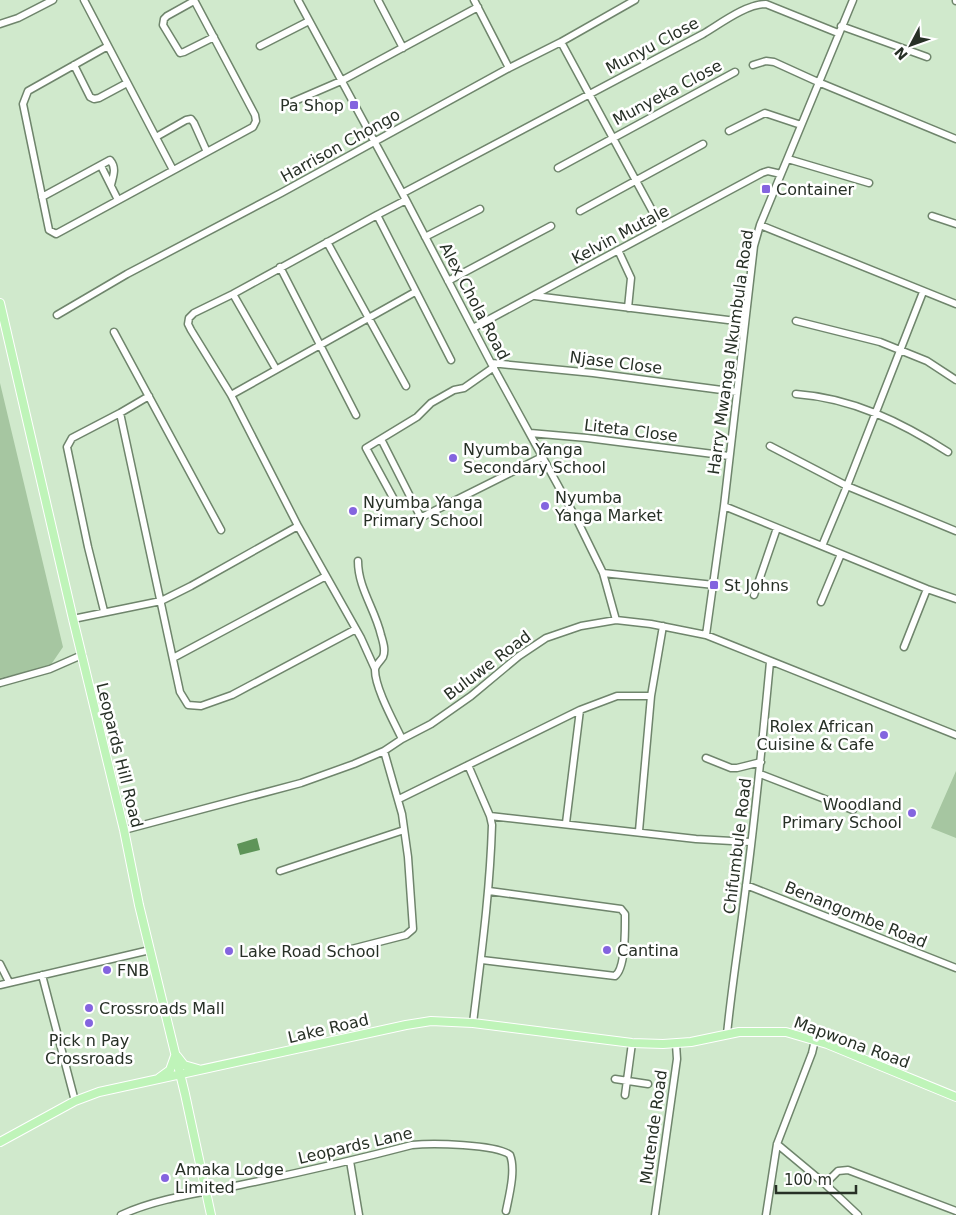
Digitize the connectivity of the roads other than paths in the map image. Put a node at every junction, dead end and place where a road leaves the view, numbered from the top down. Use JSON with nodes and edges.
{"nodes":[{"id":1,"x":53,"y":0,"type":"edge"},
{"id":2,"x":84,"y":0,"type":"edge"},
{"id":3,"x":194,"y":0,"type":"edge"},
{"id":4,"x":298,"y":0,"type":"edge"},
{"id":5,"x":378,"y":0,"type":"edge"},
{"id":6,"x":474,"y":0,"type":"edge"},
{"id":7,"x":635,"y":0,"type":"edge"},
{"id":8,"x":852,"y":0,"type":"edge"},
{"id":9,"x":478,"y":7,"type":"junction"},
{"id":10,"x":309,"y":21,"type":"junction"},
{"id":11,"x":0,"y":24,"type":"edge"},
{"id":12,"x":841,"y":26,"type":"junction"},
{"id":13,"x":838,"y":33,"type":"junction"},
{"id":14,"x":214,"y":37,"type":"junction"},
{"id":15,"x":561,"y":42,"type":"junction"},
{"id":16,"x":108,"y":46,"type":"junction"},
{"id":17,"x":260,"y":46,"type":"dead end"},
{"id":18,"x":403,"y":48,"type":"junction"},
{"id":19,"x":927,"y":57,"type":"dead end"},
{"id":20,"x":753,"y":64,"type":"dead end"},
{"id":21,"x":74,"y":66,"type":"junction"},
{"id":22,"x":509,"y":68,"type":"junction"},
{"id":23,"x":735,"y":72,"type":"dead end"},
{"id":24,"x":341,"y":81,"type":"junction"},
{"id":25,"x":818,"y":82,"type":"junction"},
{"id":26,"x":127,"y":83,"type":"junction"},
{"id":27,"x":589,"y":95,"type":"junction"},
{"id":28,"x":290,"y":103,"type":"dead end"},
{"id":29,"x":801,"y":125,"type":"junction"},
{"id":30,"x":729,"y":131,"type":"dead end"},
{"id":31,"x":156,"y":136,"type":"junction"},
{"id":32,"x":613,"y":137,"type":"junction"},
{"id":33,"x":956,"y":139,"type":"edge"},
{"id":34,"x":374,"y":142,"type":"junction"},
{"id":35,"x":703,"y":144,"type":"dead end"},
{"id":36,"x":207,"y":152,"type":"junction"},
{"id":37,"x":788,"y":159,"type":"junction"},
{"id":38,"x":101,"y":166,"type":"junction"},
{"id":39,"x":558,"y":168,"type":"dead end"},
{"id":40,"x":173,"y":170,"type":"junction"},
{"id":41,"x":781,"y":174,"type":"junction"},
{"id":42,"x":636,"y":182,"type":"junction"},
{"id":43,"x":869,"y":183,"type":"dead end"},
{"id":44,"x":111,"y":185,"type":"junction"},
{"id":45,"x":403,"y":193,"type":"junction"},
{"id":46,"x":42,"y":196,"type":"junction"},
{"id":47,"x":118,"y":200,"type":"junction"},
{"id":48,"x":406,"y":200,"type":"junction"},
{"id":49,"x":480,"y":209,"type":"dead end"},
{"id":50,"x":580,"y":211,"type":"dead end"},
{"id":51,"x":377,"y":215,"type":"junction"},
{"id":52,"x":932,"y":216,"type":"dead end"},
{"id":53,"x":956,"y":224,"type":"edge"},
{"id":54,"x":551,"y":226,"type":"dead end"},
{"id":55,"x":760,"y":226,"type":"junction"},
{"id":56,"x":661,"y":227,"type":"junction"},
{"id":57,"x":425,"y":237,"type":"junction"},
{"id":58,"x":327,"y":242,"type":"junction"},
{"id":59,"x":618,"y":250,"type":"junction"},
{"id":60,"x":280,"y":267,"type":"junction"},
{"id":61,"x":448,"y":281,"type":"junction"},
{"id":62,"x":415,"y":292,"type":"junction"},
{"id":63,"x":923,"y":292,"type":"junction"},
{"id":64,"x":233,"y":294,"type":"junction"},
{"id":65,"x":534,"y":296,"type":"junction"},
{"id":66,"x":0,"y":303,"type":"edge"},
{"id":67,"x":956,"y":304,"type":"edge"},
{"id":68,"x":628,"y":308,"type":"junction"},
{"id":69,"x":57,"y":315,"type":"dead end"},
{"id":70,"x":369,"y":318,"type":"junction"},
{"id":71,"x":796,"y":321,"type":"dead end"},
{"id":72,"x":744,"y":322,"type":"junction"},
{"id":73,"x":473,"y":328,"type":"junction"},
{"id":74,"x":114,"y":332,"type":"dead end"},
{"id":75,"x":321,"y":343,"type":"junction"},
{"id":76,"x":901,"y":350,"type":"junction"},
{"id":77,"x":451,"y":360,"type":"dead end"},
{"id":78,"x":492,"y":365,"type":"junction"},
{"id":79,"x":276,"y":369,"type":"junction"},
{"id":80,"x":956,"y":380,"type":"edge"},
{"id":81,"x":406,"y":386,"type":"dead end"},
{"id":82,"x":737,"y":392,"type":"junction"},
{"id":83,"x":796,"y":394,"type":"dead end"},
{"id":84,"x":231,"y":395,"type":"junction"},
{"id":85,"x":149,"y":396,"type":"junction"},
{"id":86,"x":120,"y":413,"type":"junction"},
{"id":87,"x":876,"y":413,"type":"junction"},
{"id":88,"x":356,"y":415,"type":"dead end"},
{"id":89,"x":530,"y":433,"type":"junction"},
{"id":90,"x":381,"y":439,"type":"junction"},
{"id":91,"x":770,"y":446,"type":"dead end"},
{"id":92,"x":948,"y":452,"type":"dead end"},
{"id":93,"x":729,"y":456,"type":"junction"},
{"id":94,"x":542,"y":457,"type":"junction"},
{"id":95,"x":847,"y":486,"type":"junction"},
{"id":96,"x":397,"y":505,"type":"dead end"},
{"id":97,"x":724,"y":506,"type":"junction"},
{"id":98,"x":298,"y":526,"type":"junction"},
{"id":99,"x":777,"y":528,"type":"junction"},
{"id":100,"x":221,"y":530,"type":"dead end"},
{"id":101,"x":956,"y":531,"type":"edge"},
{"id":102,"x":822,"y":546,"type":"junction"},
{"id":103,"x":841,"y":554,"type":"junction"},
{"id":104,"x":358,"y":561,"type":"dead end"},
{"id":105,"x":603,"y":573,"type":"junction"},
{"id":106,"x":326,"y":576,"type":"junction"},
{"id":107,"x":714,"y":585,"type":"junction"},
{"id":108,"x":927,"y":589,"type":"junction"},
{"id":109,"x":754,"y":595,"type":"dead end"},
{"id":110,"x":956,"y":598,"type":"edge"},
{"id":111,"x":161,"y":600,"type":"junction"},
{"id":112,"x":821,"y":602,"type":"dead end"},
{"id":113,"x":104,"y":612,"type":"junction"},
{"id":114,"x":73,"y":619,"type":"junction"},
{"id":115,"x":616,"y":620,"type":"junction"},
{"id":116,"x":663,"y":626,"type":"junction"},
{"id":117,"x":356,"y":628,"type":"junction"},
{"id":118,"x":706,"y":635,"type":"junction"},
{"id":119,"x":904,"y":647,"type":"dead end"},
{"id":120,"x":82,"y":655,"type":"junction"},
{"id":121,"x":173,"y":658,"type":"junction"},
{"id":122,"x":770,"y":662,"type":"junction"},
{"id":123,"x":375,"y":669,"type":"junction"},
{"id":124,"x":0,"y":682,"type":"edge"},
{"id":125,"x":651,"y":696,"type":"junction"},
{"id":126,"x":580,"y":710,"type":"junction"},
{"id":127,"x":956,"y":735,"type":"edge"},
{"id":128,"x":402,"y":739,"type":"junction"},
{"id":129,"x":384,"y":751,"type":"junction"},
{"id":130,"x":706,"y":758,"type":"dead end"},
{"id":131,"x":761,"y":762,"type":"junction"},
{"id":132,"x":468,"y":765,"type":"junction"},
{"id":133,"x":760,"y":774,"type":"junction"},
{"id":134,"x":399,"y":800,"type":"junction"},
{"id":135,"x":853,"y":810,"type":"dead end"},
{"id":136,"x":490,"y":816,"type":"junction"},
{"id":137,"x":566,"y":823,"type":"junction"},
{"id":138,"x":124,"y":830,"type":"junction"},
{"id":139,"x":404,"y":830,"type":"junction"},
{"id":140,"x":639,"y":831,"type":"junction"},
{"id":141,"x":750,"y":842,"type":"junction"},
{"id":142,"x":280,"y":871,"type":"dead end"},
{"id":143,"x":746,"y":885,"type":"junction"},
{"id":144,"x":489,"y":891,"type":"junction"},
{"id":145,"x":150,"y":950,"type":"junction"},
{"id":146,"x":340,"y":952,"type":"dead end"},
{"id":147,"x":482,"y":960,"type":"junction"},
{"id":148,"x":0,"y":964,"type":"edge"},
{"id":149,"x":956,"y":968,"type":"edge"},
{"id":150,"x":42,"y":975,"type":"junction"},
{"id":151,"x":9,"y":982,"type":"junction"},
{"id":152,"x":0,"y":985,"type":"edge"},
{"id":153,"x":473,"y":1023,"type":"junction"},
{"id":154,"x":727,"y":1034,"type":"junction"},
{"id":155,"x":815,"y":1040,"type":"junction"},
{"id":156,"x":632,"y":1043,"type":"junction"},
{"id":157,"x":676,"y":1044,"type":"junction"},
{"id":158,"x":176,"y":1054,"type":"junction"},
{"id":159,"x":200,"y":1071,"type":"junction"},
{"id":160,"x":181,"y":1075,"type":"junction"},
{"id":161,"x":155,"y":1079,"type":"junction"},
{"id":162,"x":165,"y":1079,"type":"junction"},
{"id":163,"x":615,"y":1079,"type":"dead end"},
{"id":164,"x":627,"y":1081,"type":"junction"},
{"id":165,"x":648,"y":1084,"type":"dead end"},
{"id":166,"x":185,"y":1094,"type":"junction"},
{"id":167,"x":625,"y":1095,"type":"dead end"},
{"id":168,"x":956,"y":1096,"type":"edge"},
{"id":169,"x":75,"y":1101,"type":"junction"},
{"id":170,"x":0,"y":1142,"type":"edge"},
{"id":171,"x":777,"y":1144,"type":"junction"},
{"id":172,"x":350,"y":1161,"type":"junction"},
{"id":173,"x":825,"y":1184,"type":"junction"},
{"id":174,"x":207,"y":1192,"type":"junction"},
{"id":175,"x":506,"y":1211,"type":"dead end"},
{"id":176,"x":956,"y":1211,"type":"edge"},
{"id":177,"x":121,"y":1215,"type":"edge"},
{"id":178,"x":211,"y":1215,"type":"edge"},
{"id":179,"x":359,"y":1215,"type":"edge"},
{"id":180,"x":655,"y":1215,"type":"edge"},
{"id":181,"x":766,"y":1215,"type":"edge"},
{"id":182,"x":858,"y":1215,"type":"edge"}],
"edges":[{"from":1,"to":11,"type":"street"},
{"from":2,"to":16,"type":"street"},
{"from":3,"to":14,"type":"street"},
{"from":3,"to":14,"type":"street"},
{"from":4,"to":10,"type":"street","name":"Alex Chola Road"},
{"from":5,"to":18,"type":"street"},
{"from":6,"to":9,"type":"street"},
{"from":7,"to":15,"type":"street","name":"Harrison Chongo"},
{"from":8,"to":12,"type":"street","name":"Harry Mwanga Nkumbula Road"},
{"from":9,"to":18,"type":"street"},
{"from":9,"to":22,"type":"street"},
{"from":10,"to":17,"type":"street"},
{"from":10,"to":24,"type":"street","name":"Alex Chola Road"},
{"from":12,"to":13,"type":"street","name":"Harry Mwanga Nkumbula Road"},
{"from":12,"to":19,"type":"street"},
{"from":13,"to":25,"type":"street","name":"Harry Mwanga Nkumbula Road"},
{"from":13,"to":27,"type":"street","name":"Munyu Close"},
{"from":14,"to":36,"type":"street"},
{"from":15,"to":22,"type":"street","name":"Harrison Chongo"},
{"from":15,"to":27,"type":"street"},
{"from":16,"to":21,"type":"street"},
{"from":16,"to":26,"type":"street"},
{"from":18,"to":24,"type":"street"},
{"from":20,"to":25,"type":"street"},
{"from":21,"to":26,"type":"street"},
{"from":21,"to":46,"type":"street"},
{"from":22,"to":34,"type":"street","name":"Harrison Chongo"},
{"from":23,"to":32,"type":"street","name":"Munyeka Close"},
{"from":24,"to":28,"type":"street"},
{"from":24,"to":34,"type":"street","name":"Alex Chola Road"},
{"from":25,"to":29,"type":"street","name":"Harry Mwanga Nkumbula Road"},
{"from":25,"to":33,"type":"street"},
{"from":26,"to":31,"type":"street"},
{"from":27,"to":32,"type":"street"},
{"from":27,"to":45,"type":"street","name":"Munyu Close"},
{"from":29,"to":30,"type":"street"},
{"from":29,"to":37,"type":"street","name":"Harry Mwanga Nkumbula Road"},
{"from":31,"to":36,"type":"street"},
{"from":31,"to":40,"type":"street"},
{"from":32,"to":39,"type":"street","name":"Munyeka Close"},
{"from":32,"to":42,"type":"street"},
{"from":34,"to":45,"type":"street","name":"Alex Chola Road"},
{"from":34,"to":69,"type":"street","name":"Harrison Chongo"},
{"from":35,"to":42,"type":"street"},
{"from":36,"to":40,"type":"street"},
{"from":37,"to":41,"type":"street","name":"Harry Mwanga Nkumbula Road"},
{"from":37,"to":43,"type":"street"},
{"from":38,"to":44,"type":"street"},
{"from":38,"to":44,"type":"street"},
{"from":38,"to":46,"type":"street"},
{"from":40,"to":47,"type":"street"},
{"from":41,"to":55,"type":"street","name":"Harry Mwanga Nkumbula Road"},
{"from":41,"to":56,"type":"street","name":"Kelvin Mutale"},
{"from":42,"to":50,"type":"street"},
{"from":42,"to":56,"type":"street"},
{"from":44,"to":47,"type":"street"},
{"from":45,"to":48,"type":"street","name":"Alex Chola Road"},
{"from":46,"to":47,"type":"street"},
{"from":48,"to":51,"type":"street"},
{"from":48,"to":57,"type":"street","name":"Alex Chola Road"},
{"from":49,"to":57,"type":"street"},
{"from":51,"to":58,"type":"street"},
{"from":51,"to":62,"type":"street"},
{"from":52,"to":53,"type":"street"},
{"from":54,"to":61,"type":"street"},
{"from":55,"to":63,"type":"street"},
{"from":55,"to":72,"type":"street","name":"Harry Mwanga Nkumbula Road"},
{"from":56,"to":59,"type":"street","name":"Kelvin Mutale"},
{"from":57,"to":61,"type":"street","name":"Alex Chola Road"},
{"from":58,"to":60,"type":"street"},
{"from":58,"to":70,"type":"street"},
{"from":59,"to":65,"type":"street","name":"Kelvin Mutale"},
{"from":59,"to":68,"type":"street"},
{"from":60,"to":64,"type":"street"},
{"from":60,"to":75,"type":"street"},
{"from":61,"to":73,"type":"street","name":"Alex Chola Road"},
{"from":62,"to":70,"type":"street"},
{"from":62,"to":77,"type":"street"},
{"from":63,"to":67,"type":"street"},
{"from":63,"to":76,"type":"street"},
{"from":64,"to":79,"type":"street"},
{"from":64,"to":84,"type":"street"},
{"from":65,"to":68,"type":"street"},
{"from":65,"to":73,"type":"street","name":"Kelvin Mutale"},
{"from":66,"to":114,"type":"main road","name":"Leopards Hill Road"},
{"from":68,"to":72,"type":"street"},
{"from":70,"to":75,"type":"street"},
{"from":70,"to":81,"type":"street"},
{"from":71,"to":76,"type":"street"},
{"from":72,"to":82,"type":"street","name":"Harry Mwanga Nkumbula Road"},
{"from":73,"to":78,"type":"street","name":"Alex Chola Road"},
{"from":74,"to":85,"type":"street"},
{"from":75,"to":79,"type":"street"},
{"from":75,"to":88,"type":"street"},
{"from":76,"to":80,"type":"street"},
{"from":76,"to":87,"type":"street"},
{"from":78,"to":82,"type":"street","name":"Njase Close"},
{"from":78,"to":89,"type":"street","name":"Alex Chola Road"},
{"from":78,"to":90,"type":"street"},
{"from":79,"to":84,"type":"street"},
{"from":82,"to":93,"type":"street","name":"Harry Mwanga Nkumbula Road"},
{"from":83,"to":87,"type":"street"},
{"from":84,"to":98,"type":"street"},
{"from":85,"to":86,"type":"street"},
{"from":85,"to":100,"type":"street"},
{"from":86,"to":111,"type":"street"},
{"from":86,"to":113,"type":"street"},
{"from":87,"to":92,"type":"street"},
{"from":87,"to":95,"type":"street"},
{"from":89,"to":93,"type":"street","name":"Liteta Close"},
{"from":89,"to":94,"type":"street","name":"Alex Chola Road"},
{"from":90,"to":94,"type":"street"},
{"from":90,"to":96,"type":"street"},
{"from":91,"to":95,"type":"street"},
{"from":93,"to":97,"type":"street","name":"Harry Mwanga Nkumbula Road"},
{"from":94,"to":105,"type":"street","name":"Alex Chola Road"},
{"from":95,"to":101,"type":"street"},
{"from":95,"to":102,"type":"street"},
{"from":97,"to":99,"type":"street"},
{"from":97,"to":107,"type":"street","name":"Harry Mwanga Nkumbula Road"},
{"from":98,"to":106,"type":"street"},
{"from":98,"to":111,"type":"street"},
{"from":99,"to":102,"type":"street"},
{"from":99,"to":109,"type":"street"},
{"from":102,"to":103,"type":"street"},
{"from":103,"to":108,"type":"street"},
{"from":103,"to":112,"type":"street"},
{"from":104,"to":123,"type":"street"},
{"from":105,"to":107,"type":"street"},
{"from":105,"to":115,"type":"street","name":"Alex Chola Road"},
{"from":106,"to":117,"type":"street"},
{"from":106,"to":121,"type":"street"},
{"from":107,"to":118,"type":"street","name":"Harry Mwanga Nkumbula Road"},
{"from":108,"to":110,"type":"street"},
{"from":108,"to":119,"type":"street"},
{"from":111,"to":113,"type":"street"},
{"from":111,"to":121,"type":"street"},
{"from":113,"to":114,"type":"street"},
{"from":114,"to":120,"type":"main road","name":"Leopards Hill Road"},
{"from":115,"to":116,"type":"street","name":"Buluwe Road"},
{"from":115,"to":128,"type":"street","name":"Buluwe Road"},
{"from":116,"to":118,"type":"street","name":"Buluwe Road"},
{"from":116,"to":125,"type":"street"},
{"from":117,"to":121,"type":"street"},
{"from":117,"to":123,"type":"street"},
{"from":118,"to":122,"type":"street","name":"Buluwe Road"},
{"from":120,"to":124,"type":"street"},
{"from":120,"to":138,"type":"main road","name":"Leopards Hill Road"},
{"from":122,"to":127,"type":"street","name":"Buluwe Road"},
{"from":122,"to":131,"type":"street","name":"Chifumbule Road"},
{"from":123,"to":128,"type":"street"},
{"from":125,"to":126,"type":"street"},
{"from":125,"to":140,"type":"street"},
{"from":126,"to":132,"type":"street"},
{"from":126,"to":137,"type":"street"},
{"from":128,"to":129,"type":"street","name":"Buluwe Road"},
{"from":129,"to":134,"type":"street"},
{"from":129,"to":138,"type":"street","name":"Buluwe Road"},
{"from":130,"to":131,"type":"street"},
{"from":131,"to":133,"type":"street","name":"Chifumbule Road"},
{"from":132,"to":134,"type":"street"},
{"from":132,"to":136,"type":"street"},
{"from":133,"to":135,"type":"street"},
{"from":133,"to":141,"type":"street","name":"Chifumbule Road"},
{"from":134,"to":139,"type":"street"},
{"from":136,"to":137,"type":"street"},
{"from":136,"to":144,"type":"street"},
{"from":137,"to":140,"type":"street"},
{"from":138,"to":145,"type":"main road","name":"Leopards Hill Road"},
{"from":139,"to":142,"type":"street"},
{"from":139,"to":146,"type":"street"},
{"from":140,"to":141,"type":"street"},
{"from":141,"to":143,"type":"street","name":"Chifumbule Road"},
{"from":143,"to":149,"type":"street","name":"Benangombe Road"},
{"from":143,"to":154,"type":"street","name":"Chifumbule Road"},
{"from":144,"to":147,"type":"street"},
{"from":144,"to":147,"type":"street"},
{"from":145,"to":150,"type":"street"},
{"from":145,"to":158,"type":"main road","name":"Leopards Hill Road"},
{"from":147,"to":153,"type":"street"},
{"from":148,"to":151,"type":"street"},
{"from":150,"to":151,"type":"street"},
{"from":150,"to":169,"type":"street"},
{"from":151,"to":152,"type":"street"},
{"from":153,"to":156,"type":"main road","name":"Lake Road"},
{"from":153,"to":159,"type":"main road","name":"Lake Road"},
{"from":154,"to":155,"type":"main road","name":"Mapwona Road"},
{"from":154,"to":157,"type":"main road","name":"Mapwona Road"},
{"from":155,"to":168,"type":"main road","name":"Mapwona Road"},
{"from":155,"to":171,"type":"street"},
{"from":156,"to":157,"type":"main road","name":"Lake Road"},
{"from":156,"to":164,"type":"street"},
{"from":157,"to":180,"type":"street","name":"Mutende Road"},
{"from":158,"to":159,"type":"main road"},
{"from":158,"to":160,"type":"main road","name":"Leopards Hill Road"},
{"from":158,"to":161,"type":"main road"},
{"from":159,"to":160,"type":"main road","name":"Lake Road"},
{"from":159,"to":166,"type":"main road"},
{"from":160,"to":162,"type":"main road","name":"Lake Road"},
{"from":160,"to":166,"type":"main road","name":"Leopards Hill Road"},
{"from":161,"to":162,"type":"main road","name":"Lake Road"},
{"from":161,"to":169,"type":"main road","name":"Lake Road"},
{"from":162,"to":166,"type":"main road"},
{"from":163,"to":164,"type":"street"},
{"from":164,"to":165,"type":"street"},
{"from":164,"to":167,"type":"street"},
{"from":166,"to":174,"type":"main road","name":"Leopards Hill Road"},
{"from":169,"to":170,"type":"main road","name":"Lake Road"},
{"from":171,"to":173,"type":"street"},
{"from":171,"to":181,"type":"street"},
{"from":172,"to":174,"type":"street","name":"Leopards Lane"},
{"from":172,"to":175,"type":"street","name":"Leopards Lane"},
{"from":172,"to":179,"type":"street"},
{"from":173,"to":176,"type":"street"},
{"from":173,"to":182,"type":"street"},
{"from":174,"to":177,"type":"street","name":"Leopards Lane"},
{"from":174,"to":178,"type":"main road","name":"Leopards Hill Road"}]}
